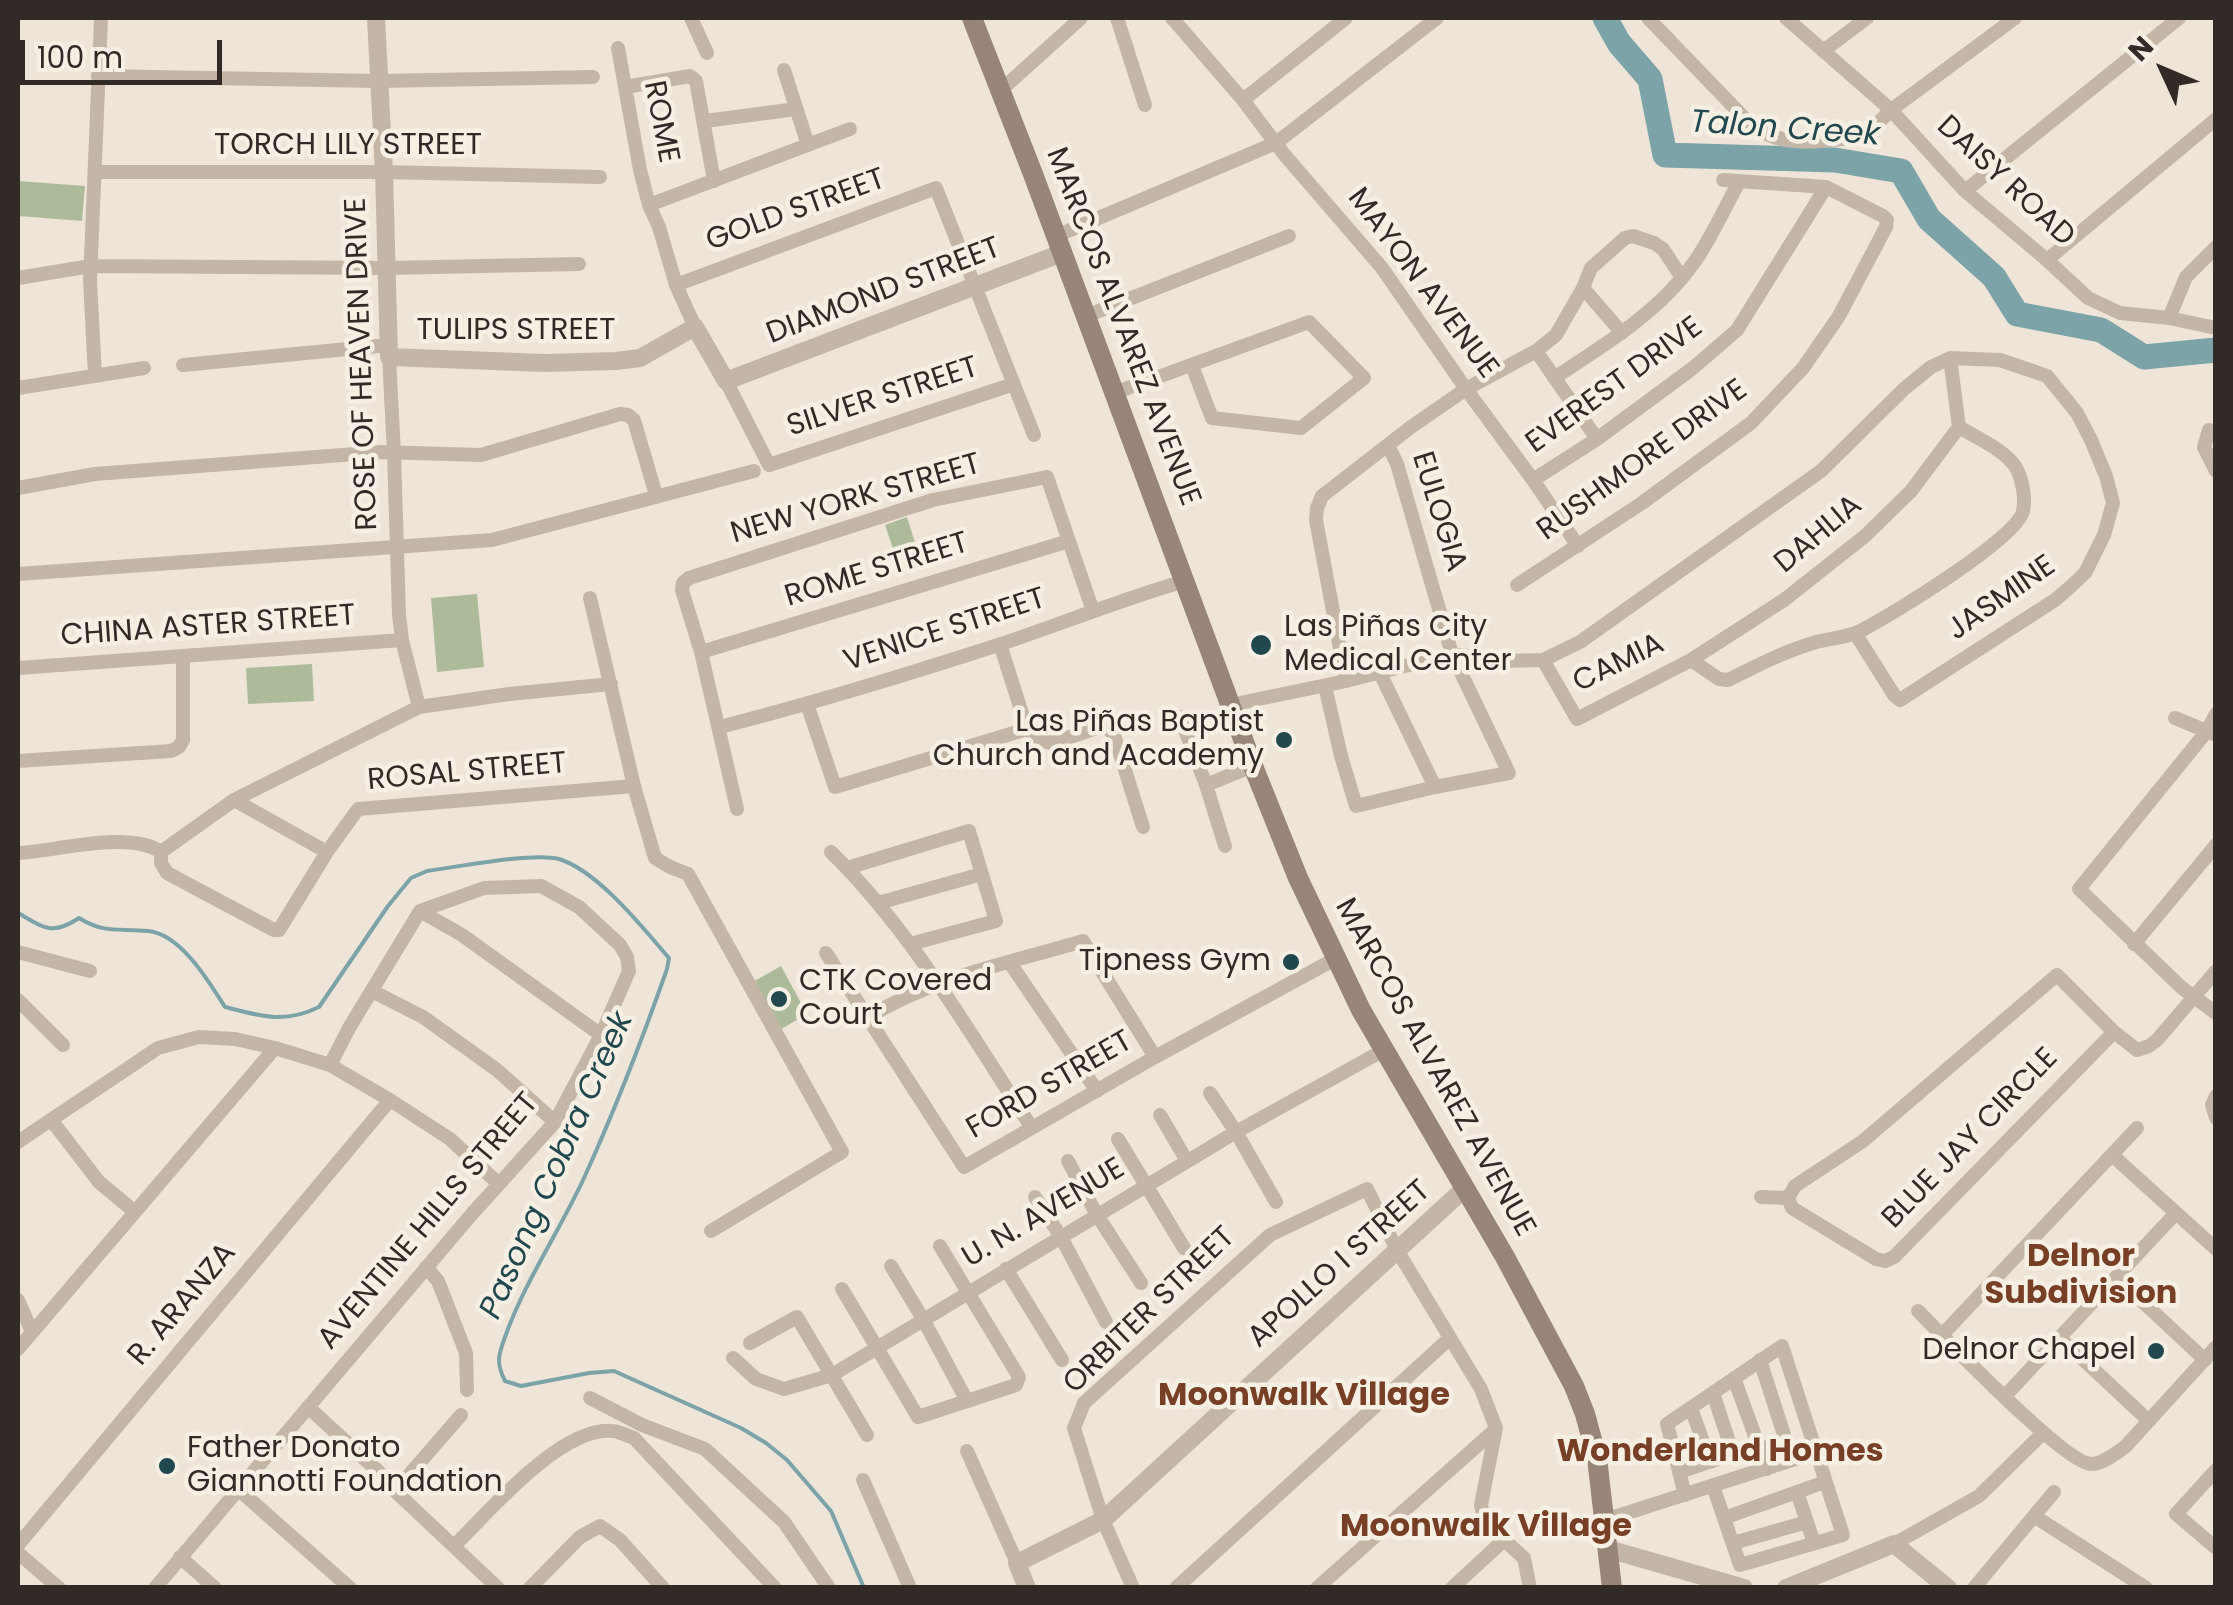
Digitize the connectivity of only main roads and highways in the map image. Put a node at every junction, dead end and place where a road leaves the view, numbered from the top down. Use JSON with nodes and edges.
{"nodes":[{"id":1,"x":972,"y":18,"type":"edge"},
{"id":2,"x":1612,"y":1588,"type":"edge"}],
"edges":[{"from":1,"to":2,"type":"main road","name":"MARCOS ALVAREZ AVENUE"}]}
